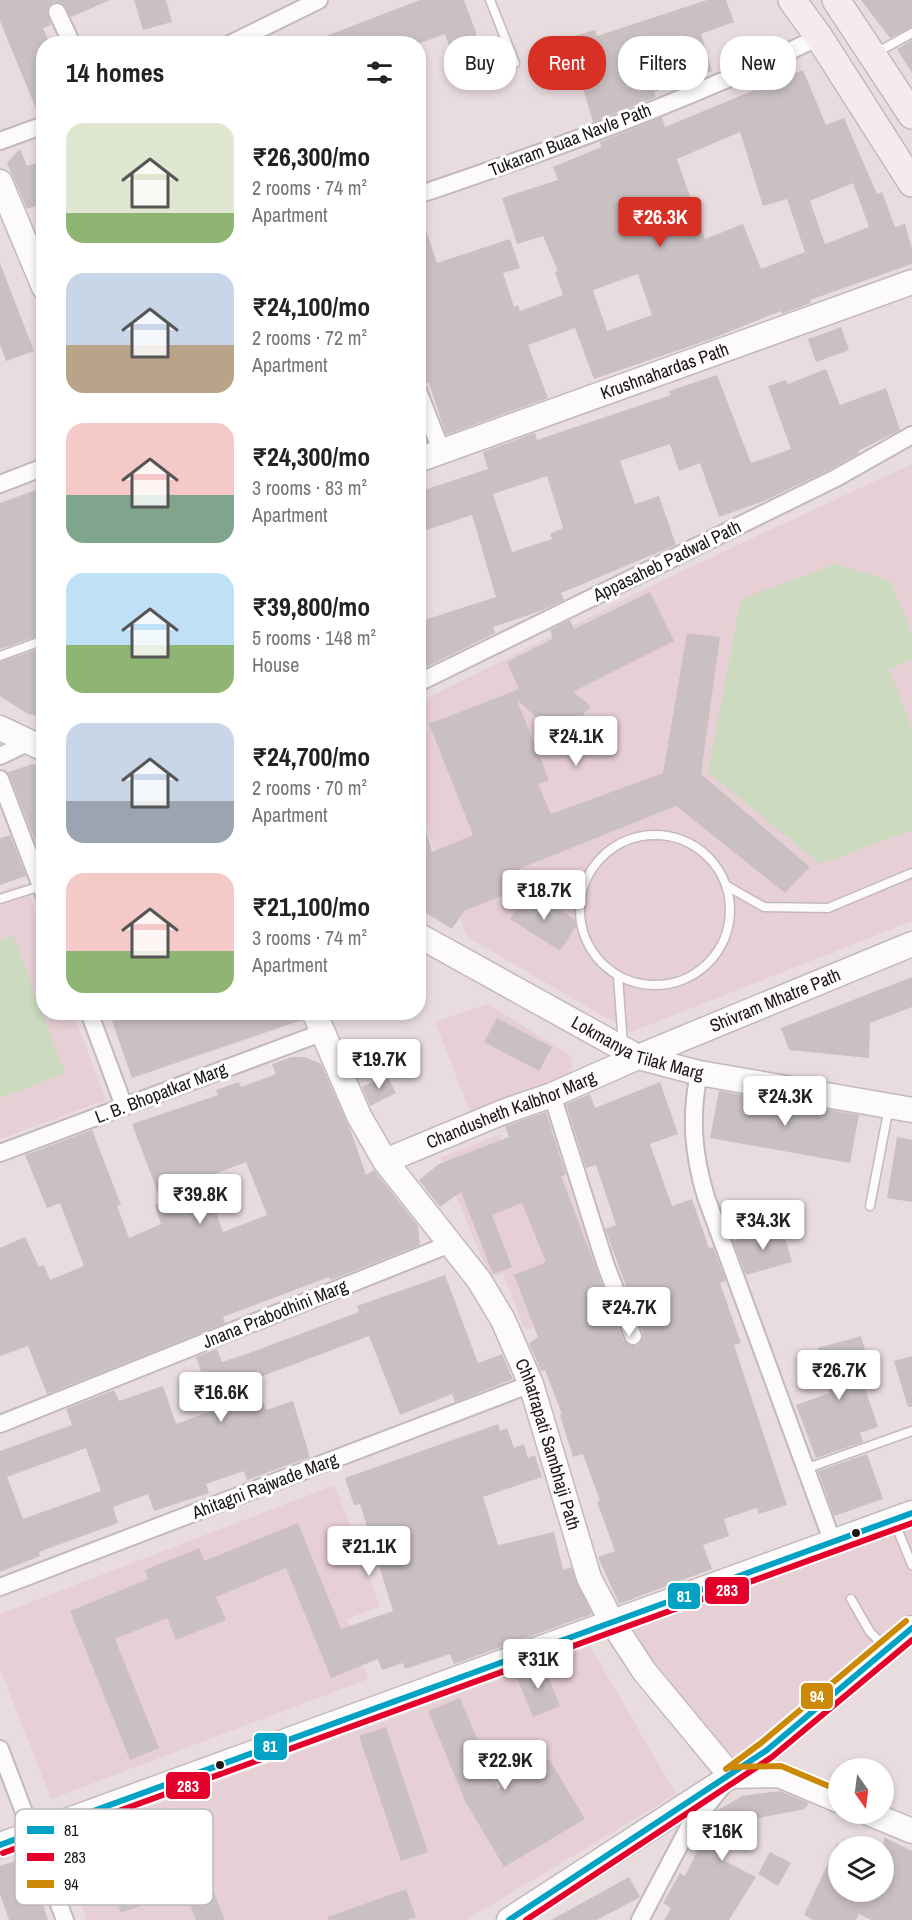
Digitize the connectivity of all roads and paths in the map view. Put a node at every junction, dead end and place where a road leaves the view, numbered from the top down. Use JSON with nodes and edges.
{"nodes":[{"id":1,"x":320,"y":0,"type":"edge"},
{"id":2,"x":490,"y":0,"type":"edge"},
{"id":3,"x":792,"y":0,"type":"edge"},
{"id":4,"x":836,"y":0,"type":"edge"},
{"id":5,"x":301,"y":4,"type":"edge"},
{"id":6,"x":57,"y":12,"type":"dead end"},
{"id":7,"x":912,"y":33,"type":"edge"},
{"id":8,"x":68,"y":36,"type":"edge"},
{"id":9,"x":244,"y":36,"type":"edge"},
{"id":10,"x":505,"y":36,"type":"edge"},
{"id":11,"x":819,"y":37,"type":"junction"},
{"id":12,"x":874,"y":54,"type":"junction"},
{"id":13,"x":912,"y":115,"type":"edge"},
{"id":14,"x":36,"y":128,"type":"edge"},
{"id":15,"x":0,"y":141,"type":"edge"},
{"id":16,"x":0,"y":182,"type":"edge"},
{"id":17,"x":912,"y":183,"type":"edge"},
{"id":18,"x":426,"y":192,"type":"edge"},
{"id":19,"x":5,"y":208,"type":"edge"},
{"id":20,"x":36,"y":271,"type":"edge"},
{"id":21,"x":912,"y":282,"type":"edge"},
{"id":22,"x":426,"y":411,"type":"edge"},
{"id":23,"x":912,"y":435,"type":"edge"},
{"id":24,"x":442,"y":452,"type":"junction"},
{"id":25,"x":426,"y":457,"type":"edge"},
{"id":26,"x":36,"y":469,"type":"edge"},
{"id":27,"x":1,"y":480,"type":"edge"},
{"id":28,"x":36,"y":643,"type":"edge"},
{"id":29,"x":0,"y":656,"type":"edge"},
{"id":30,"x":426,"y":679,"type":"edge"},
{"id":31,"x":0,"y":728,"type":"edge"},
{"id":32,"x":36,"y":745,"type":"edge"},
{"id":33,"x":36,"y":748,"type":"edge"},
{"id":34,"x":0,"y":756,"type":"edge"},
{"id":35,"x":0,"y":779,"type":"edge"},
{"id":36,"x":912,"y":873,"type":"edge"},
{"id":37,"x":36,"y":874,"type":"edge"},
{"id":38,"x":727,"y":886,"type":"junction"},
{"id":39,"x":36,"y":891,"type":"edge"},
{"id":40,"x":0,"y":898,"type":"edge"},
{"id":41,"x":426,"y":939,"type":"edge"},
{"id":42,"x":912,"y":945,"type":"edge"},
{"id":43,"x":618,"y":976,"type":"junction"},
{"id":44,"x":92,"y":1020,"type":"edge"},
{"id":45,"x":318,"y":1023,"type":"edge"},
{"id":46,"x":630,"y":1053,"type":"junction"},
{"id":47,"x":699,"y":1073,"type":"junction"},
{"id":48,"x":552,"y":1095,"type":"junction"},
{"id":49,"x":124,"y":1106,"type":"junction"},
{"id":50,"x":906,"y":1107,"type":"edge"},
{"id":51,"x":0,"y":1153,"type":"edge"},
{"id":52,"x":385,"y":1161,"type":"junction"},
{"id":53,"x":870,"y":1206,"type":"dead end"},
{"id":54,"x":450,"y":1244,"type":"junction"},
{"id":55,"x":633,"y":1336,"type":"dead end"},
{"id":56,"x":531,"y":1384,"type":"junction"},
{"id":57,"x":0,"y":1424,"type":"edge"},
{"id":58,"x":912,"y":1431,"type":"edge"},
{"id":59,"x":805,"y":1469,"type":"junction"},
{"id":60,"x":903,"y":1517,"type":"edge"},
{"id":61,"x":833,"y":1543,"type":"junction"},
{"id":62,"x":912,"y":1565,"type":"edge"},
{"id":63,"x":0,"y":1587,"type":"edge"},
{"id":64,"x":851,"y":1599,"type":"dead end"},
{"id":65,"x":612,"y":1622,"type":"junction"},
{"id":66,"x":912,"y":1628,"type":"edge"},
{"id":67,"x":887,"y":1649,"type":"junction"},
{"id":68,"x":0,"y":1749,"type":"edge"},
{"id":69,"x":732,"y":1776,"type":"junction"},
{"id":70,"x":828,"y":1796,"type":"edge"},
{"id":71,"x":23,"y":1809,"type":"edge"},
{"id":72,"x":98,"y":1809,"type":"edge"},
{"id":73,"x":894,"y":1823,"type":"edge"},
{"id":74,"x":912,"y":1830,"type":"edge"},
{"id":75,"x":15,"y":1839,"type":"edge"},
{"id":76,"x":0,"y":1845,"type":"edge"},
{"id":77,"x":59,"y":1905,"type":"edge"},
{"id":78,"x":65,"y":1920,"type":"edge"},
{"id":79,"x":509,"y":1920,"type":"edge"},
{"id":80,"x":640,"y":1920,"type":"edge"}],
"edges":[{"from":1,"to":5,"type":"street"},
{"from":2,"to":10,"type":"lane"},
{"from":3,"to":11,"type":"main road"},
{"from":4,"to":12,"type":"main road"},
{"from":5,"to":9,"type":"street"},
{"from":6,"to":8,"type":"street"},
{"from":7,"to":12,"type":"lane"},
{"from":11,"to":17,"type":"main road"},
{"from":11,"to":18,"type":"street","name":"Tukaram Buaa Navle Path"},
{"from":12,"to":13,"type":"main road"},
{"from":14,"to":15,"type":"street"},
{"from":16,"to":19,"type":"street"},
{"from":19,"to":20,"type":"street"},
{"from":21,"to":24,"type":"street","name":"Krushnahardas Path"},
{"from":22,"to":24,"type":"street"},
{"from":23,"to":30,"type":"street","name":"Appasaheb Padwal Path"},
{"from":24,"to":25,"type":"street","name":"Krushnahardas Path"},
{"from":26,"to":27,"type":"street"},
{"from":28,"to":29,"type":"lane"},
{"from":31,"to":32,"type":"street"},
{"from":33,"to":34,"type":"street"},
{"from":35,"to":37,"type":"street"},
{"from":36,"to":38,"type":"lane"},
{"from":38,"to":43,"type":"lane"},
{"from":38,"to":43,"type":"lane"},
{"from":39,"to":40,"type":"lane"},
{"from":41,"to":46,"type":"street","name":"Lokmanya Tilak Marg"},
{"from":42,"to":46,"type":"street","name":"Shivram Mhatre Path"},
{"from":43,"to":46,"type":"lane"},
{"from":44,"to":49,"type":"street"},
{"from":45,"to":49,"type":"street","name":"L. B. Bhopatkar Marg"},
{"from":45,"to":52,"type":"street","name":"Chhatrapati Sambhaji Path"},
{"from":46,"to":47,"type":"street","name":"Lokmanya Tilak Marg"},
{"from":46,"to":48,"type":"street","name":"Chandusheth Kalbhor Marg"},
{"from":47,"to":50,"type":"street","name":"Lokmanya Tilak Marg"},
{"from":47,"to":59,"type":"street"},
{"from":48,"to":52,"type":"street","name":"Chandusheth Kalbhor Marg"},
{"from":48,"to":55,"type":"street"},
{"from":49,"to":51,"type":"street","name":"L. B. Bhopatkar Marg"},
{"from":50,"to":53,"type":"lane"},
{"from":52,"to":54,"type":"street","name":"Chhatrapati Sambhaji Path"},
{"from":54,"to":56,"type":"street","name":"Chhatrapati Sambhaji Path"},
{"from":54,"to":57,"type":"street","name":"Jnana Prabodhini Marg"},
{"from":56,"to":63,"type":"street","name":"Ahitagni Rajwade Marg"},
{"from":56,"to":65,"type":"street","name":"Chhatrapati Sambhaji Path"},
{"from":58,"to":59,"type":"lane"},
{"from":59,"to":61,"type":"street"},
{"from":60,"to":61,"type":"street"},
{"from":60,"to":62,"type":"lane"},
{"from":61,"to":65,"type":"street"},
{"from":64,"to":67,"type":"lane"},
{"from":65,"to":69,"type":"street","name":"Chhatrapati Sambhaji Path"},
{"from":65,"to":72,"type":"street"},
{"from":66,"to":67,"type":"street"},
{"from":67,"to":69,"type":"street"},
{"from":68,"to":71,"type":"street"},
{"from":69,"to":70,"type":"street"},
{"from":69,"to":79,"type":"street"},
{"from":69,"to":80,"type":"street"},
{"from":73,"to":74,"type":"street"},
{"from":75,"to":76,"type":"street"},
{"from":77,"to":78,"type":"street"}]}
